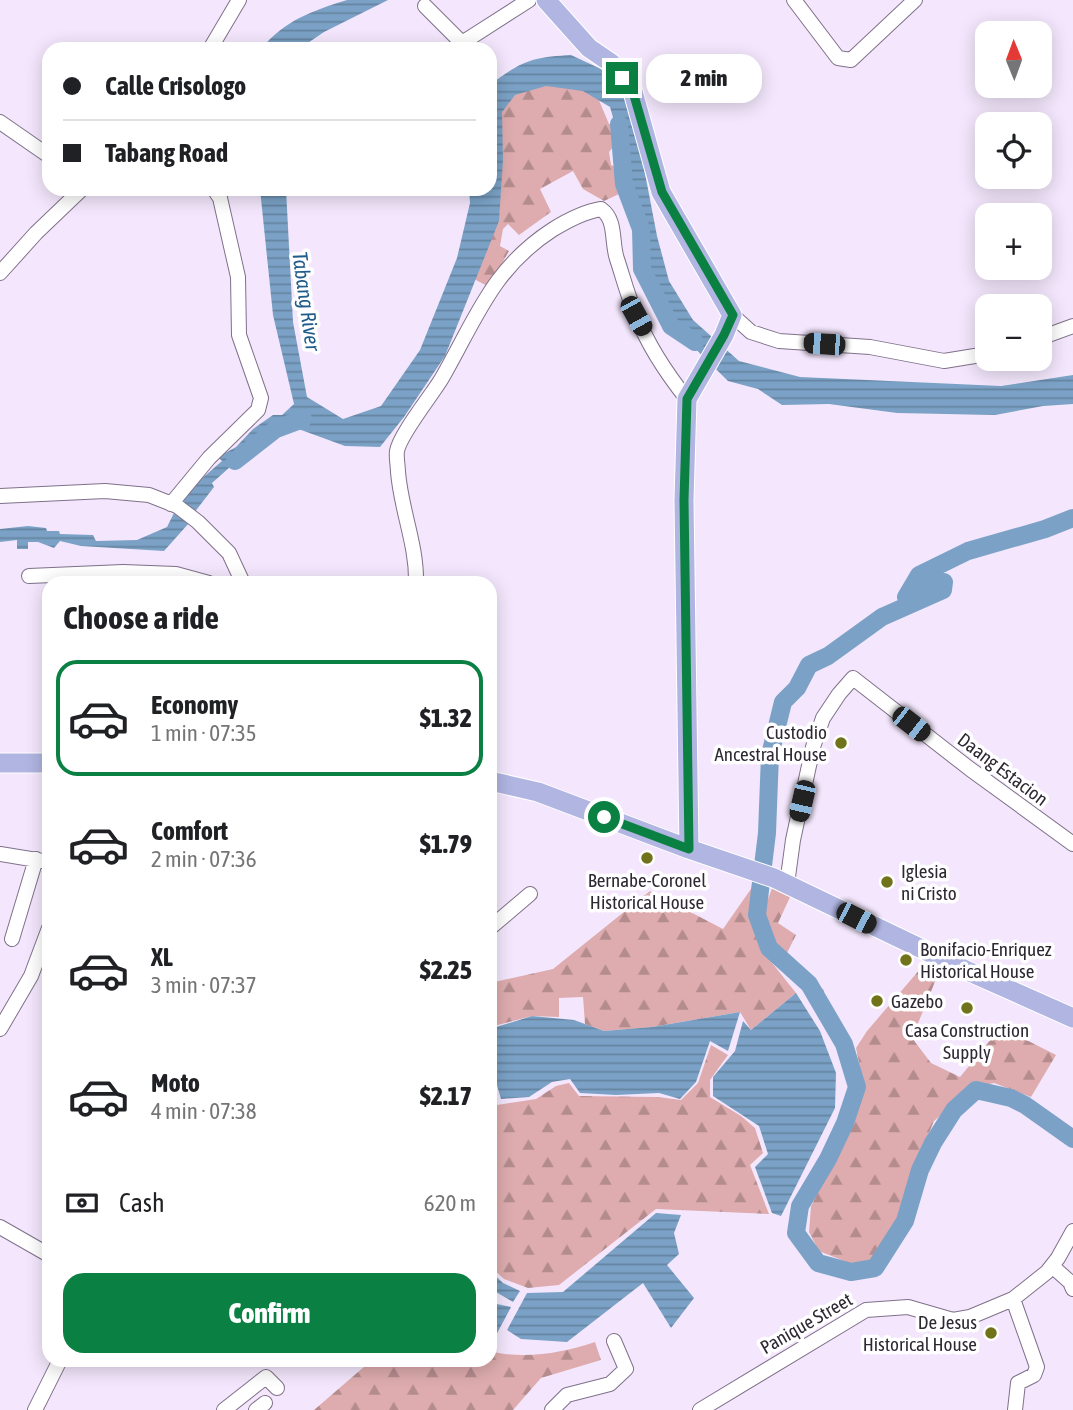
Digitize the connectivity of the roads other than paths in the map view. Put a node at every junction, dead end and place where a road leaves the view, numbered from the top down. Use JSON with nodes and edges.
{"nodes":[{"id":1,"x":239,"y":0,"type":"edge"},
{"id":2,"x":529,"y":0,"type":"edge"},
{"id":3,"x":794,"y":0,"type":"edge"},
{"id":4,"x":915,"y":0,"type":"edge"},
{"id":5,"x":553,"y":3,"type":"edge"},
{"id":6,"x":425,"y":6,"type":"dead end"},
{"id":7,"x":214,"y":42,"type":"edge"},
{"id":8,"x":462,"y":42,"type":"edge"},
{"id":9,"x":465,"y":42,"type":"edge"},
{"id":10,"x":0,"y":122,"type":"edge"},
{"id":11,"x":42,"y":151,"type":"edge"},
{"id":12,"x":75,"y":196,"type":"edge"},
{"id":13,"x":219,"y":196,"type":"edge"},
{"id":14,"x":0,"y":273,"type":"edge"},
{"id":15,"x":733,"y":315,"type":"junction"},
{"id":16,"x":1073,"y":326,"type":"edge"},
{"id":17,"x":1052,"y":334,"type":"edge"},
{"id":18,"x":975,"y":356,"type":"edge"},
{"id":19,"x":687,"y":399,"type":"junction"},
{"id":20,"x":0,"y":496,"type":"edge"},
{"id":21,"x":174,"y":505,"type":"junction"},
{"id":22,"x":29,"y":576,"type":"dead end"},
{"id":23,"x":183,"y":576,"type":"edge"},
{"id":24,"x":240,"y":576,"type":"edge"},
{"id":25,"x":416,"y":576,"type":"edge"},
{"id":26,"x":0,"y":762,"type":"edge"},
{"id":27,"x":42,"y":763,"type":"edge"},
{"id":28,"x":497,"y":783,"type":"edge"},
{"id":29,"x":1073,"y":844,"type":"edge"},
{"id":30,"x":689,"y":849,"type":"junction"},
{"id":31,"x":0,"y":854,"type":"edge"},
{"id":32,"x":42,"y":861,"type":"edge"},
{"id":33,"x":42,"y":864,"type":"edge"},
{"id":34,"x":780,"y":881,"type":"junction"},
{"id":35,"x":530,"y":894,"type":"dead end"},
{"id":36,"x":497,"y":922,"type":"edge"},
{"id":37,"x":12,"y":939,"type":"dead end"},
{"id":38,"x":42,"y":947,"type":"edge"},
{"id":39,"x":1073,"y":1018,"type":"edge"},
{"id":40,"x":0,"y":1029,"type":"edge"},
{"id":41,"x":0,"y":1227,"type":"edge"},
{"id":42,"x":1073,"y":1231,"type":"edge"},
{"id":43,"x":42,"y":1251,"type":"edge"},
{"id":44,"x":1052,"y":1266,"type":"junction"},
{"id":45,"x":1073,"y":1289,"type":"edge"},
{"id":46,"x":1013,"y":1299,"type":"junction"},
{"id":47,"x":614,"y":1341,"type":"dead end"},
{"id":48,"x":56,"y":1367,"type":"edge"},
{"id":49,"x":277,"y":1388,"type":"dead end"},
{"id":50,"x":35,"y":1410,"type":"edge"},
{"id":51,"x":224,"y":1410,"type":"edge"},
{"id":52,"x":552,"y":1410,"type":"edge"},
{"id":53,"x":700,"y":1410,"type":"edge"},
{"id":54,"x":1015,"y":1410,"type":"edge"}],
"edges":[{"from":1,"to":7,"type":"street"},
{"from":2,"to":9,"type":"street"},
{"from":3,"to":4,"type":"street"},
{"from":5,"to":15,"type":"main road"},
{"from":6,"to":8,"type":"street"},
{"from":10,"to":11,"type":"street"},
{"from":12,"to":14,"type":"street"},
{"from":13,"to":21,"type":"street"},
{"from":15,"to":18,"type":"street"},
{"from":15,"to":19,"type":"main road"},
{"from":16,"to":17,"type":"street"},
{"from":19,"to":25,"type":"street"},
{"from":19,"to":30,"type":"main road"},
{"from":20,"to":21,"type":"street"},
{"from":21,"to":24,"type":"street"},
{"from":22,"to":23,"type":"street"},
{"from":26,"to":27,"type":"main road"},
{"from":28,"to":30,"type":"main road"},
{"from":29,"to":34,"type":"street","name":"Daang Estacion"},
{"from":30,"to":34,"type":"main road"},
{"from":31,"to":32,"type":"street"},
{"from":33,"to":37,"type":"street"},
{"from":34,"to":39,"type":"main road"},
{"from":35,"to":36,"type":"street"},
{"from":38,"to":40,"type":"street"},
{"from":41,"to":43,"type":"street"},
{"from":42,"to":44,"type":"street","name":"Panique Street"},
{"from":44,"to":45,"type":"street"},
{"from":44,"to":46,"type":"street","name":"Panique Street"},
{"from":46,"to":53,"type":"street","name":"Panique Street"},
{"from":46,"to":54,"type":"street"},
{"from":47,"to":52,"type":"street"},
{"from":48,"to":50,"type":"street"},
{"from":49,"to":51,"type":"street"}]}
